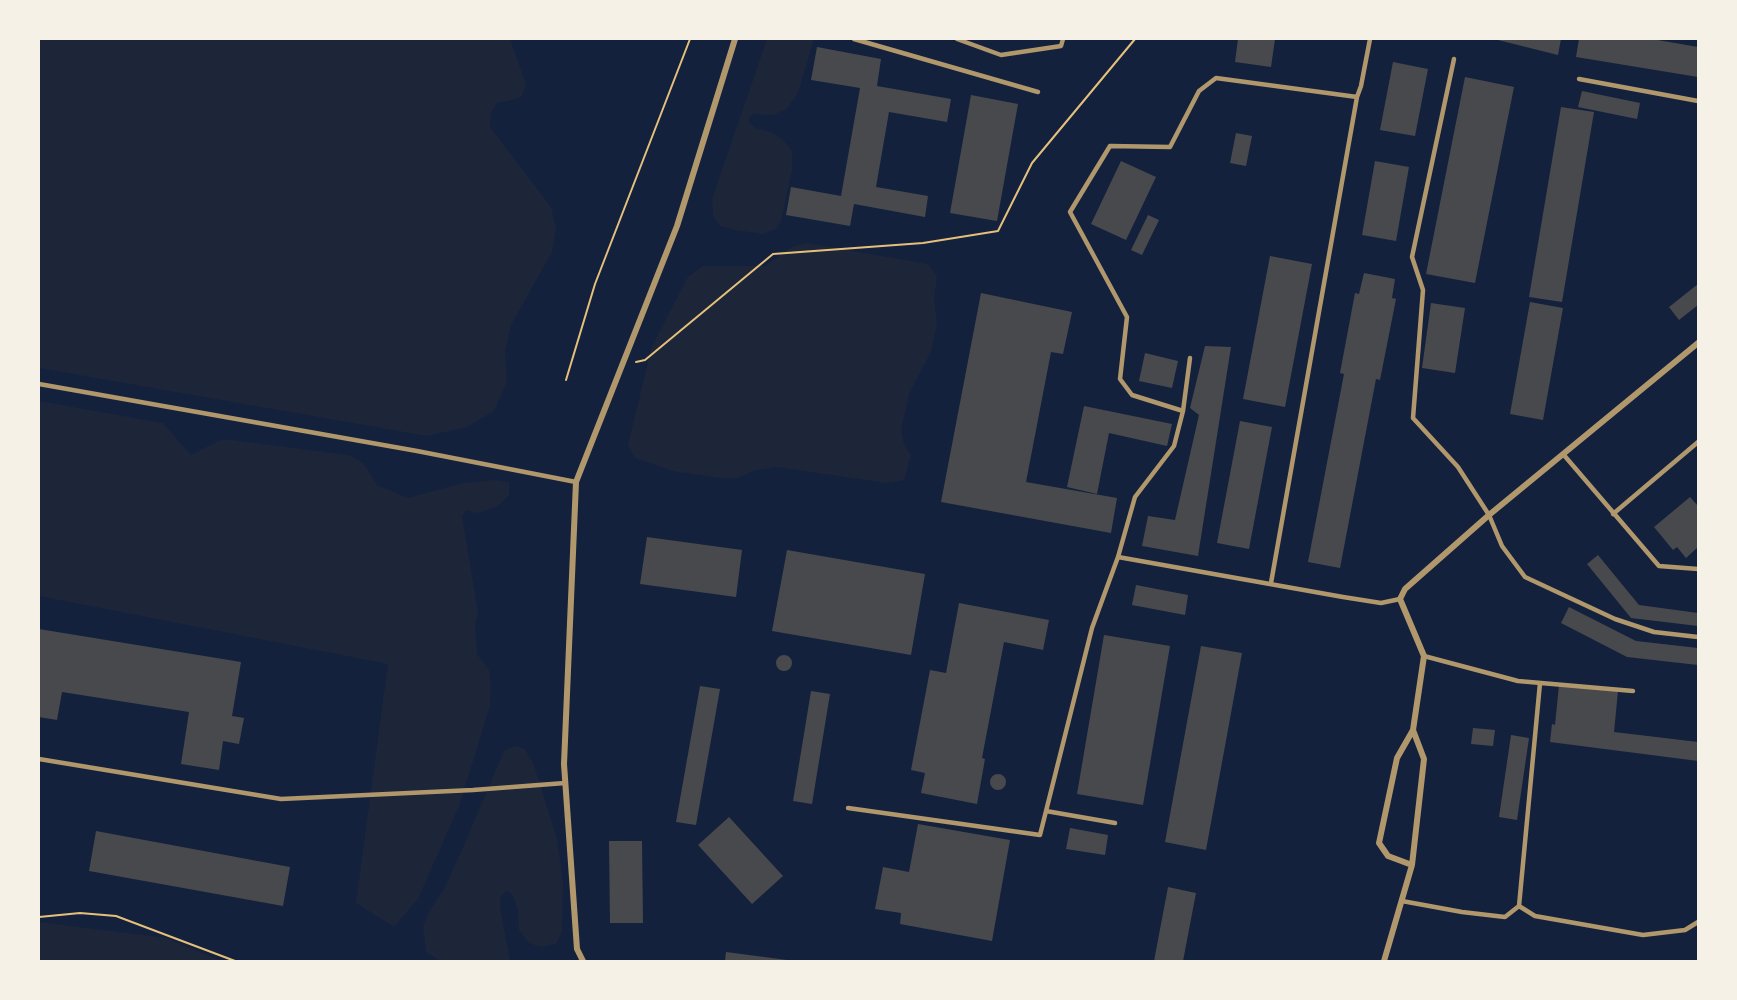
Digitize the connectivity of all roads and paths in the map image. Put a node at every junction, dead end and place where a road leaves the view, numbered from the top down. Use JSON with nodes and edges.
{"nodes":[{"id":1,"x":690,"y":39,"type":"edge"},
{"id":2,"x":735,"y":39,"type":"edge"},
{"id":3,"x":854,"y":39,"type":"edge"},
{"id":4,"x":957,"y":39,"type":"edge"},
{"id":5,"x":1063,"y":39,"type":"edge"},
{"id":6,"x":1135,"y":39,"type":"edge"},
{"id":7,"x":1370,"y":39,"type":"edge"},
{"id":8,"x":1454,"y":59,"type":"dead end"},
{"id":9,"x":1579,"y":79,"type":"dead end"},
{"id":10,"x":1038,"y":92,"type":"dead end"},
{"id":11,"x":1357,"y":97,"type":"junction"},
{"id":12,"x":1698,"y":101,"type":"edge"},
{"id":13,"x":1698,"y":343,"type":"edge"},
{"id":14,"x":1190,"y":358,"type":"dead end"},
{"id":15,"x":621,"y":365,"type":"junction"},
{"id":16,"x":566,"y":380,"type":"dead end"},
{"id":17,"x":39,"y":384,"type":"edge"},
{"id":18,"x":1183,"y":411,"type":"junction"},
{"id":19,"x":1698,"y":442,"type":"edge"},
{"id":20,"x":1563,"y":454,"type":"junction"},
{"id":21,"x":576,"y":482,"type":"junction"},
{"id":22,"x":1613,"y":514,"type":"junction"},
{"id":23,"x":1490,"y":515,"type":"junction"},
{"id":24,"x":1118,"y":557,"type":"junction"},
{"id":25,"x":1698,"y":569,"type":"edge"},
{"id":26,"x":1271,"y":583,"type":"junction"},
{"id":27,"x":1400,"y":599,"type":"junction"},
{"id":28,"x":1698,"y":637,"type":"edge"},
{"id":29,"x":1424,"y":656,"type":"junction"},
{"id":30,"x":1540,"y":683,"type":"junction"},
{"id":31,"x":1633,"y":691,"type":"dead end"},
{"id":32,"x":1413,"y":730,"type":"junction"},
{"id":33,"x":39,"y":759,"type":"edge"},
{"id":34,"x":565,"y":783,"type":"junction"},
{"id":35,"x":848,"y":808,"type":"dead end"},
{"id":36,"x":1046,"y":811,"type":"junction"},
{"id":37,"x":1115,"y":823,"type":"dead end"},
{"id":38,"x":1412,"y":865,"type":"junction"},
{"id":39,"x":1401,"y":902,"type":"junction"},
{"id":40,"x":1520,"y":906,"type":"junction"},
{"id":41,"x":39,"y":916,"type":"edge"},
{"id":42,"x":1698,"y":922,"type":"edge"},
{"id":43,"x":235,"y":961,"type":"edge"},
{"id":44,"x":583,"y":961,"type":"edge"},
{"id":45,"x":1383,"y":961,"type":"edge"}],
"edges":[{"from":1,"to":16,"type":"path"},
{"from":2,"to":15,"type":"street"},
{"from":3,"to":10,"type":"lane"},
{"from":4,"to":5,"type":"lane"},
{"from":6,"to":15,"type":"path"},
{"from":7,"to":11,"type":"lane"},
{"from":8,"to":23,"type":"lane"},
{"from":9,"to":12,"type":"lane"},
{"from":11,"to":18,"type":"lane"},
{"from":11,"to":26,"type":"lane"},
{"from":13,"to":20,"type":"street"},
{"from":14,"to":18,"type":"lane"},
{"from":15,"to":21,"type":"street"},
{"from":17,"to":21,"type":"lane"},
{"from":18,"to":24,"type":"lane"},
{"from":19,"to":22,"type":"lane"},
{"from":20,"to":22,"type":"lane"},
{"from":20,"to":23,"type":"street"},
{"from":21,"to":34,"type":"street"},
{"from":22,"to":25,"type":"lane"},
{"from":23,"to":27,"type":"street"},
{"from":23,"to":28,"type":"lane"},
{"from":24,"to":26,"type":"lane"},
{"from":24,"to":36,"type":"lane"},
{"from":26,"to":27,"type":"lane"},
{"from":27,"to":29,"type":"street"},
{"from":29,"to":30,"type":"lane"},
{"from":29,"to":32,"type":"street"},
{"from":30,"to":31,"type":"lane"},
{"from":30,"to":40,"type":"lane"},
{"from":32,"to":38,"type":"street"},
{"from":32,"to":38,"type":"street"},
{"from":33,"to":34,"type":"lane"},
{"from":34,"to":44,"type":"street"},
{"from":35,"to":36,"type":"lane"},
{"from":36,"to":37,"type":"lane"},
{"from":38,"to":39,"type":"street"},
{"from":39,"to":40,"type":"lane"},
{"from":39,"to":45,"type":"street"},
{"from":40,"to":42,"type":"lane"},
{"from":41,"to":43,"type":"path"}]}
